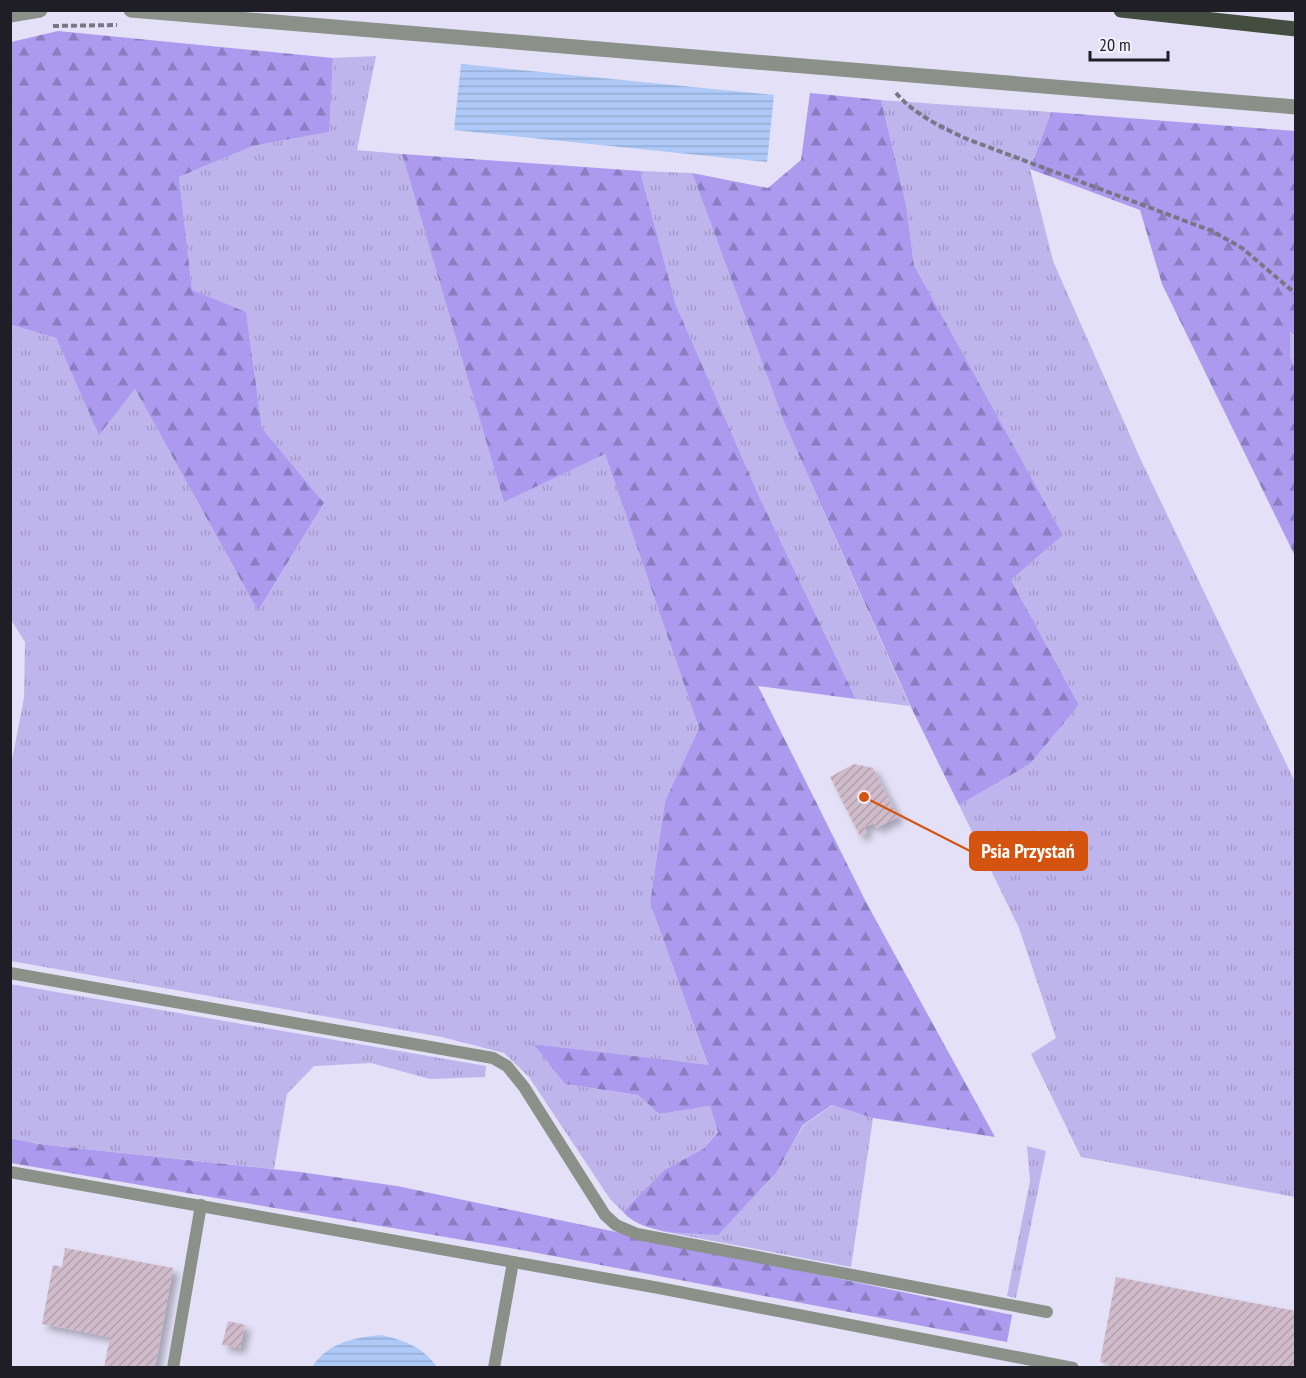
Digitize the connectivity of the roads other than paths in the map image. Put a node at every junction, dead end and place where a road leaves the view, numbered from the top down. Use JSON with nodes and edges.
{"nodes":[{"id":1,"x":40,"y":10,"type":"edge"},
{"id":2,"x":130,"y":10,"type":"edge"},
{"id":3,"x":1121,"y":10,"type":"edge"},
{"id":4,"x":10,"y":15,"type":"edge"},
{"id":5,"x":1296,"y":29,"type":"edge"},
{"id":6,"x":1296,"y":107,"type":"edge"},
{"id":7,"x":10,"y":973,"type":"edge"},
{"id":8,"x":10,"y":1172,"type":"edge"},
{"id":9,"x":201,"y":1204,"type":"junction"},
{"id":10,"x":513,"y":1262,"type":"junction"},
{"id":11,"x":1047,"y":1312,"type":"dead end"},
{"id":12,"x":173,"y":1368,"type":"edge"},
{"id":13,"x":494,"y":1368,"type":"edge"},
{"id":14,"x":1074,"y":1368,"type":"edge"}],
"edges":[{"from":1,"to":4,"type":"street"},
{"from":2,"to":6,"type":"street"},
{"from":3,"to":5,"type":"main road"},
{"from":7,"to":11,"type":"lane"},
{"from":8,"to":9,"type":"lane"},
{"from":9,"to":10,"type":"lane"},
{"from":9,"to":12,"type":"lane"},
{"from":10,"to":13,"type":"lane"},
{"from":10,"to":14,"type":"lane"}]}
